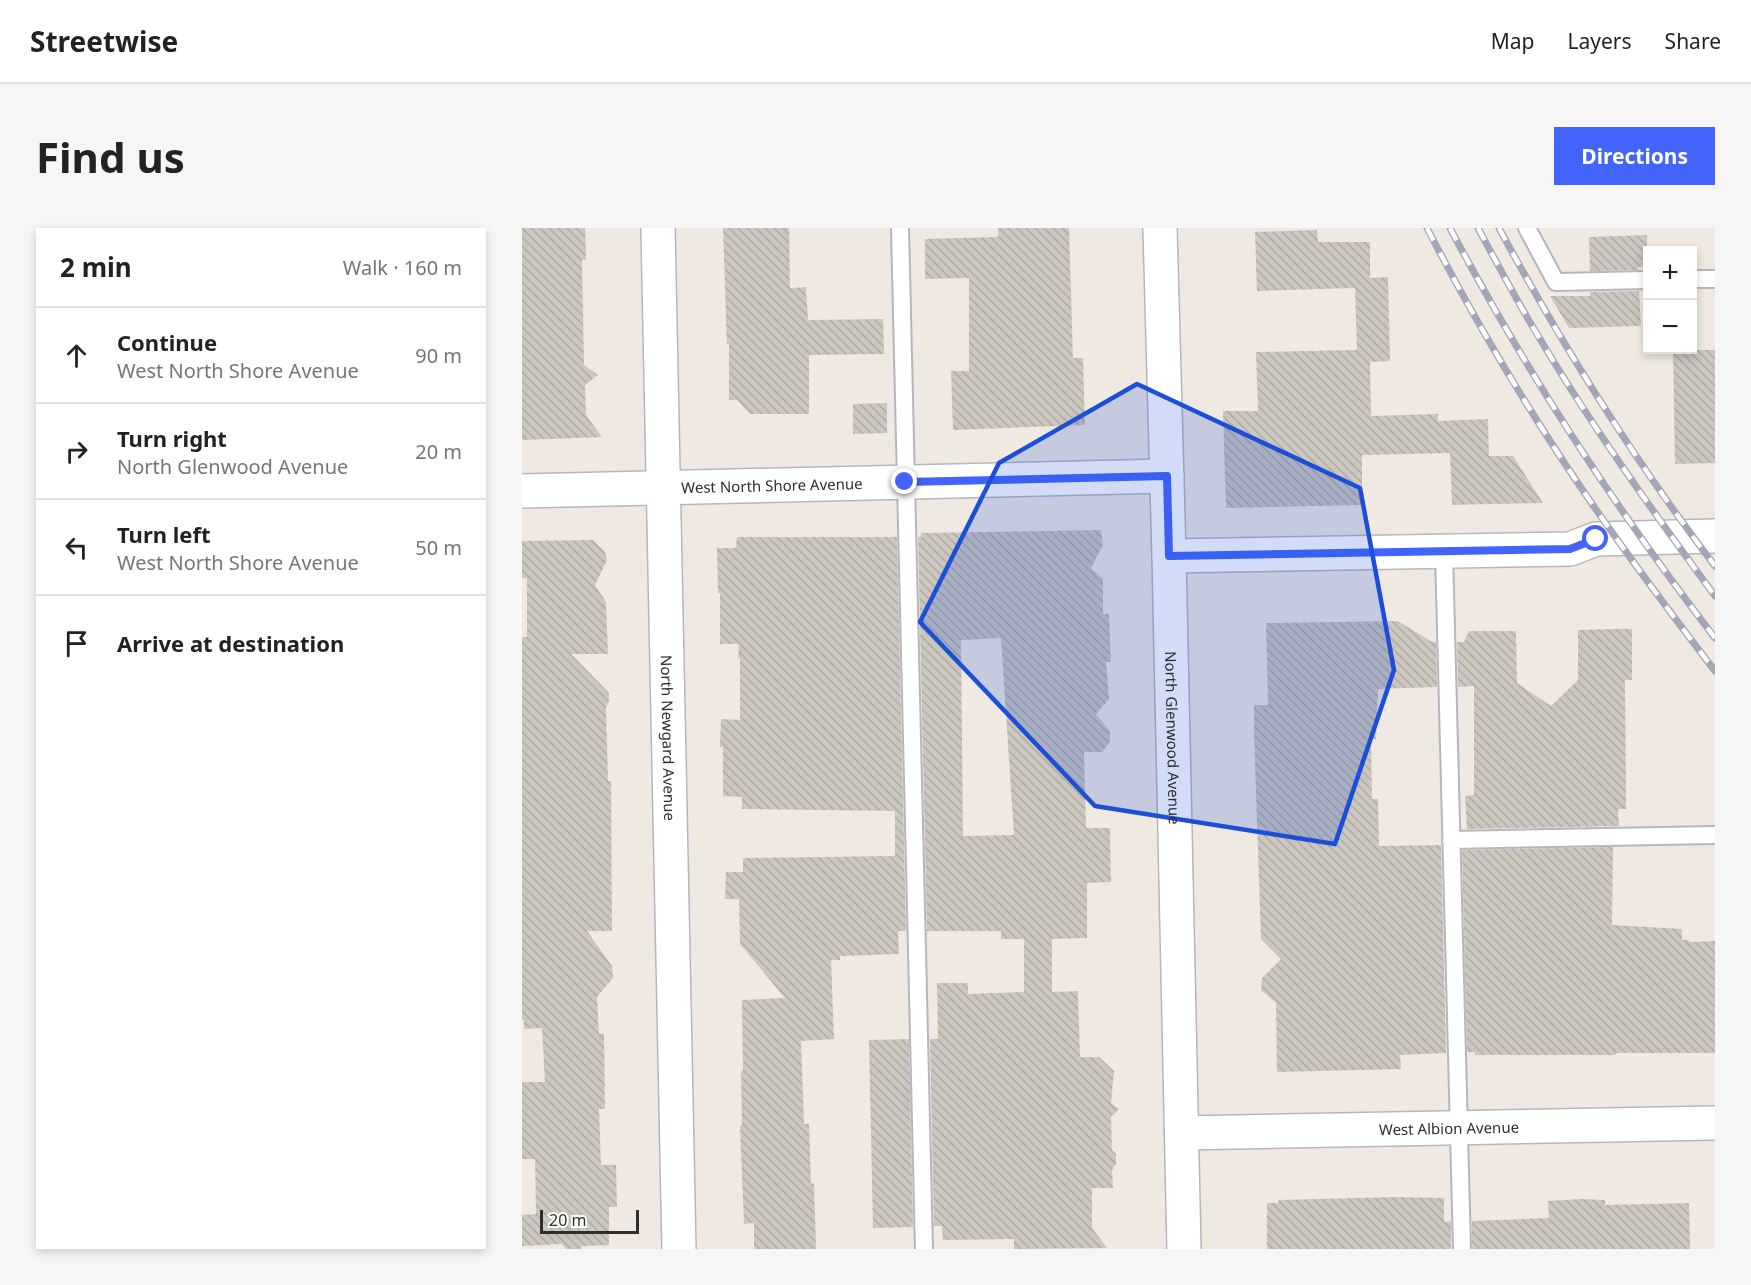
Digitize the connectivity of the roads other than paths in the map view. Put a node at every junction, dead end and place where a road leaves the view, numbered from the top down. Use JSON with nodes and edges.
{"nodes":[{"id":1,"x":658,"y":228,"type":"edge"},
{"id":2,"x":900,"y":228,"type":"edge"},
{"id":3,"x":1160,"y":228,"type":"edge"},
{"id":4,"x":1527,"y":228,"type":"edge"},
{"id":5,"x":1697,"y":279,"type":"edge"},
{"id":6,"x":1715,"y":279,"type":"edge"},
{"id":7,"x":1643,"y":280,"type":"edge"},
{"id":8,"x":1167,"y":476,"type":"junction"},
{"id":9,"x":905,"y":482,"type":"junction"},
{"id":10,"x":664,"y":488,"type":"junction"},
{"id":11,"x":522,"y":491,"type":"edge"},
{"id":12,"x":1715,"y":536,"type":"edge"},
{"id":13,"x":1570,"y":549,"type":"junction"},
{"id":14,"x":1444,"y":552,"type":"junction"},
{"id":15,"x":1169,"y":556,"type":"junction"},
{"id":16,"x":1715,"y":558,"type":"edge"},
{"id":17,"x":1715,"y":835,"type":"edge"},
{"id":18,"x":1451,"y":840,"type":"junction"},
{"id":19,"x":1715,"y":1123,"type":"edge"},
{"id":20,"x":1458,"y":1126,"type":"junction"},
{"id":21,"x":1182,"y":1133,"type":"junction"},
{"id":22,"x":680,"y":1249,"type":"edge"},
{"id":23,"x":924,"y":1249,"type":"edge"},
{"id":24,"x":1184,"y":1249,"type":"edge"},
{"id":25,"x":1462,"y":1249,"type":"edge"}],
"edges":[{"from":1,"to":10,"type":"street","name":"North Newgard Avenue"},
{"from":2,"to":9,"type":"lane"},
{"from":3,"to":8,"type":"street","name":"North Glenwood Avenue"},
{"from":4,"to":7,"type":"lane"},
{"from":5,"to":6,"type":"lane"},
{"from":8,"to":9,"type":"street","name":"West North Shore Avenue"},
{"from":8,"to":15,"type":"street","name":"North Glenwood Avenue"},
{"from":9,"to":10,"type":"street","name":"West North Shore Avenue"},
{"from":9,"to":23,"type":"lane"},
{"from":10,"to":11,"type":"street","name":"West North Shore Avenue"},
{"from":10,"to":22,"type":"street","name":"North Newgard Avenue"},
{"from":12,"to":13,"type":"street"},
{"from":13,"to":14,"type":"street"},
{"from":13,"to":16,"type":"street"},
{"from":14,"to":15,"type":"street"},
{"from":14,"to":18,"type":"lane"},
{"from":15,"to":21,"type":"street","name":"North Glenwood Avenue"},
{"from":17,"to":18,"type":"lane"},
{"from":18,"to":20,"type":"lane"},
{"from":19,"to":20,"type":"street","name":"West Albion Avenue"},
{"from":20,"to":21,"type":"street","name":"West Albion Avenue"},
{"from":20,"to":25,"type":"lane"},
{"from":21,"to":24,"type":"street","name":"North Glenwood Avenue"}]}
